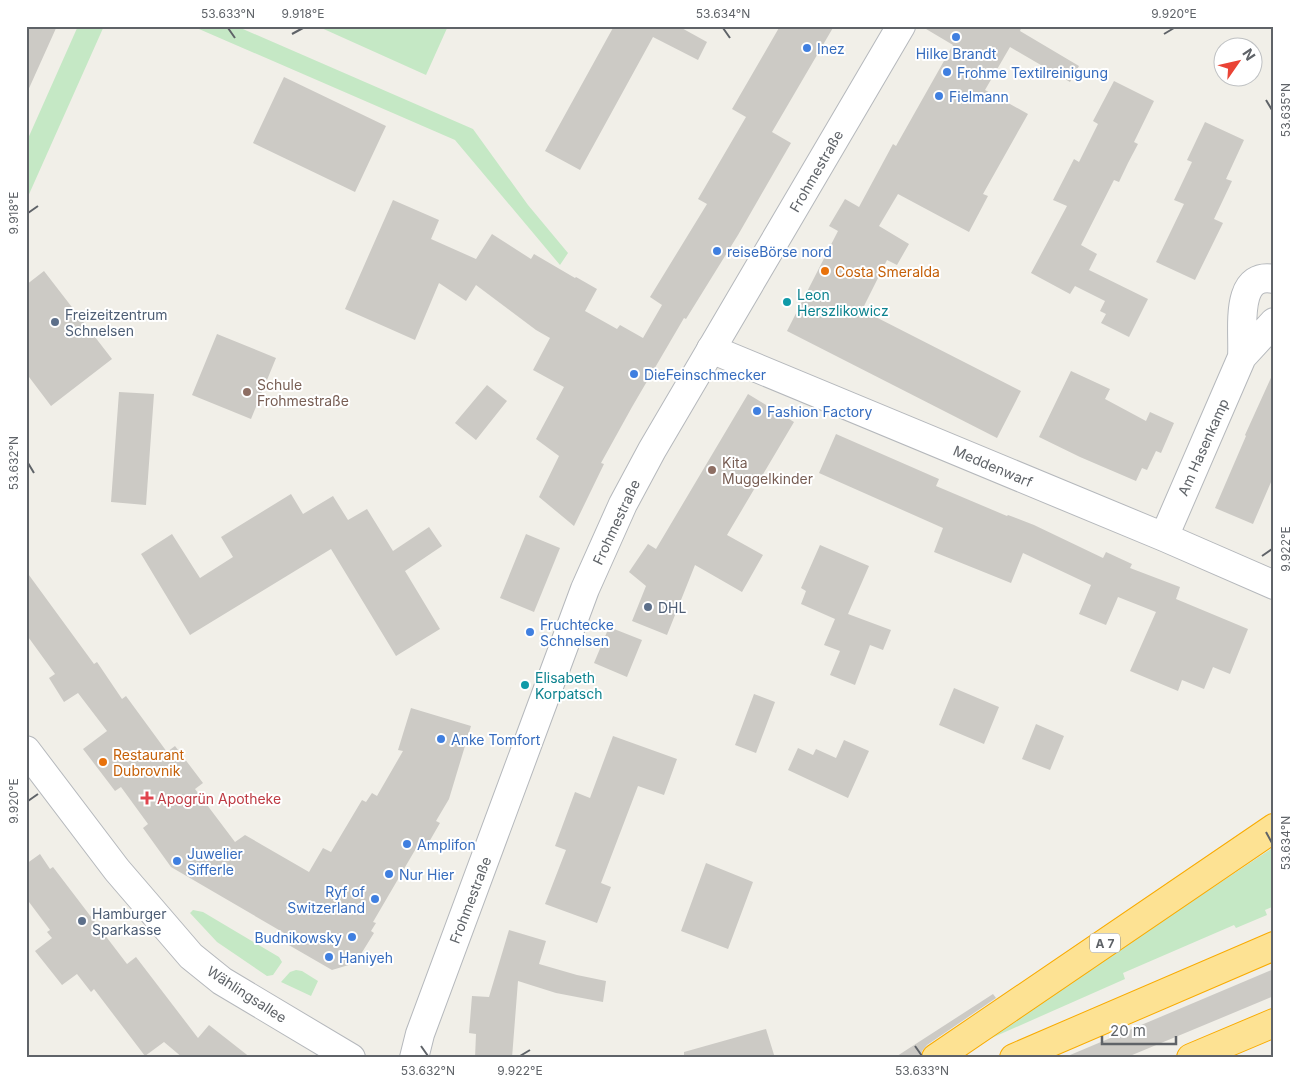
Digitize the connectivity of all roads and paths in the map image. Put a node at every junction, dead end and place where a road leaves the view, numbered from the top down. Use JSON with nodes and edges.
{"nodes":[{"id":1,"x":902,"y":26,"type":"edge"},
{"id":2,"x":1274,"y":278,"type":"edge"},
{"id":3,"x":1274,"y":322,"type":"edge"},
{"id":4,"x":711,"y":349,"type":"junction"},
{"id":5,"x":1242,"y":357,"type":"junction"},
{"id":6,"x":1164,"y":537,"type":"junction"},
{"id":7,"x":1274,"y":585,"type":"edge"},
{"id":8,"x":26,"y":750,"type":"edge"},
{"id":9,"x":1274,"y":828,"type":"edge"},
{"id":10,"x":1274,"y":946,"type":"edge"},
{"id":11,"x":1274,"y":1023,"type":"edge"},
{"id":12,"x":351,"y":1058,"type":"edge"},
{"id":13,"x":414,"y":1058,"type":"edge"},
{"id":14,"x":936,"y":1058,"type":"edge"},
{"id":15,"x":1014,"y":1058,"type":"edge"},
{"id":16,"x":1191,"y":1058,"type":"edge"}],
"edges":[{"from":1,"to":4,"type":"street","name":"Frohmestraße"},
{"from":2,"to":5,"type":"street","name":"Am Hasenkamp"},
{"from":3,"to":5,"type":"street","name":"Am Hasenkamp"},
{"from":4,"to":6,"type":"street","name":"Meddenwarf"},
{"from":4,"to":13,"type":"street","name":"Frohmestraße"},
{"from":5,"to":6,"type":"street","name":"Am Hasenkamp"},
{"from":6,"to":7,"type":"street","name":"Meddenwarf"},
{"from":8,"to":12,"type":"street","name":"Wählingsallee"},
{"from":9,"to":14,"type":"highway","number":"A 7"},
{"from":10,"to":15,"type":"highway"},
{"from":11,"to":16,"type":"highway"}]}
